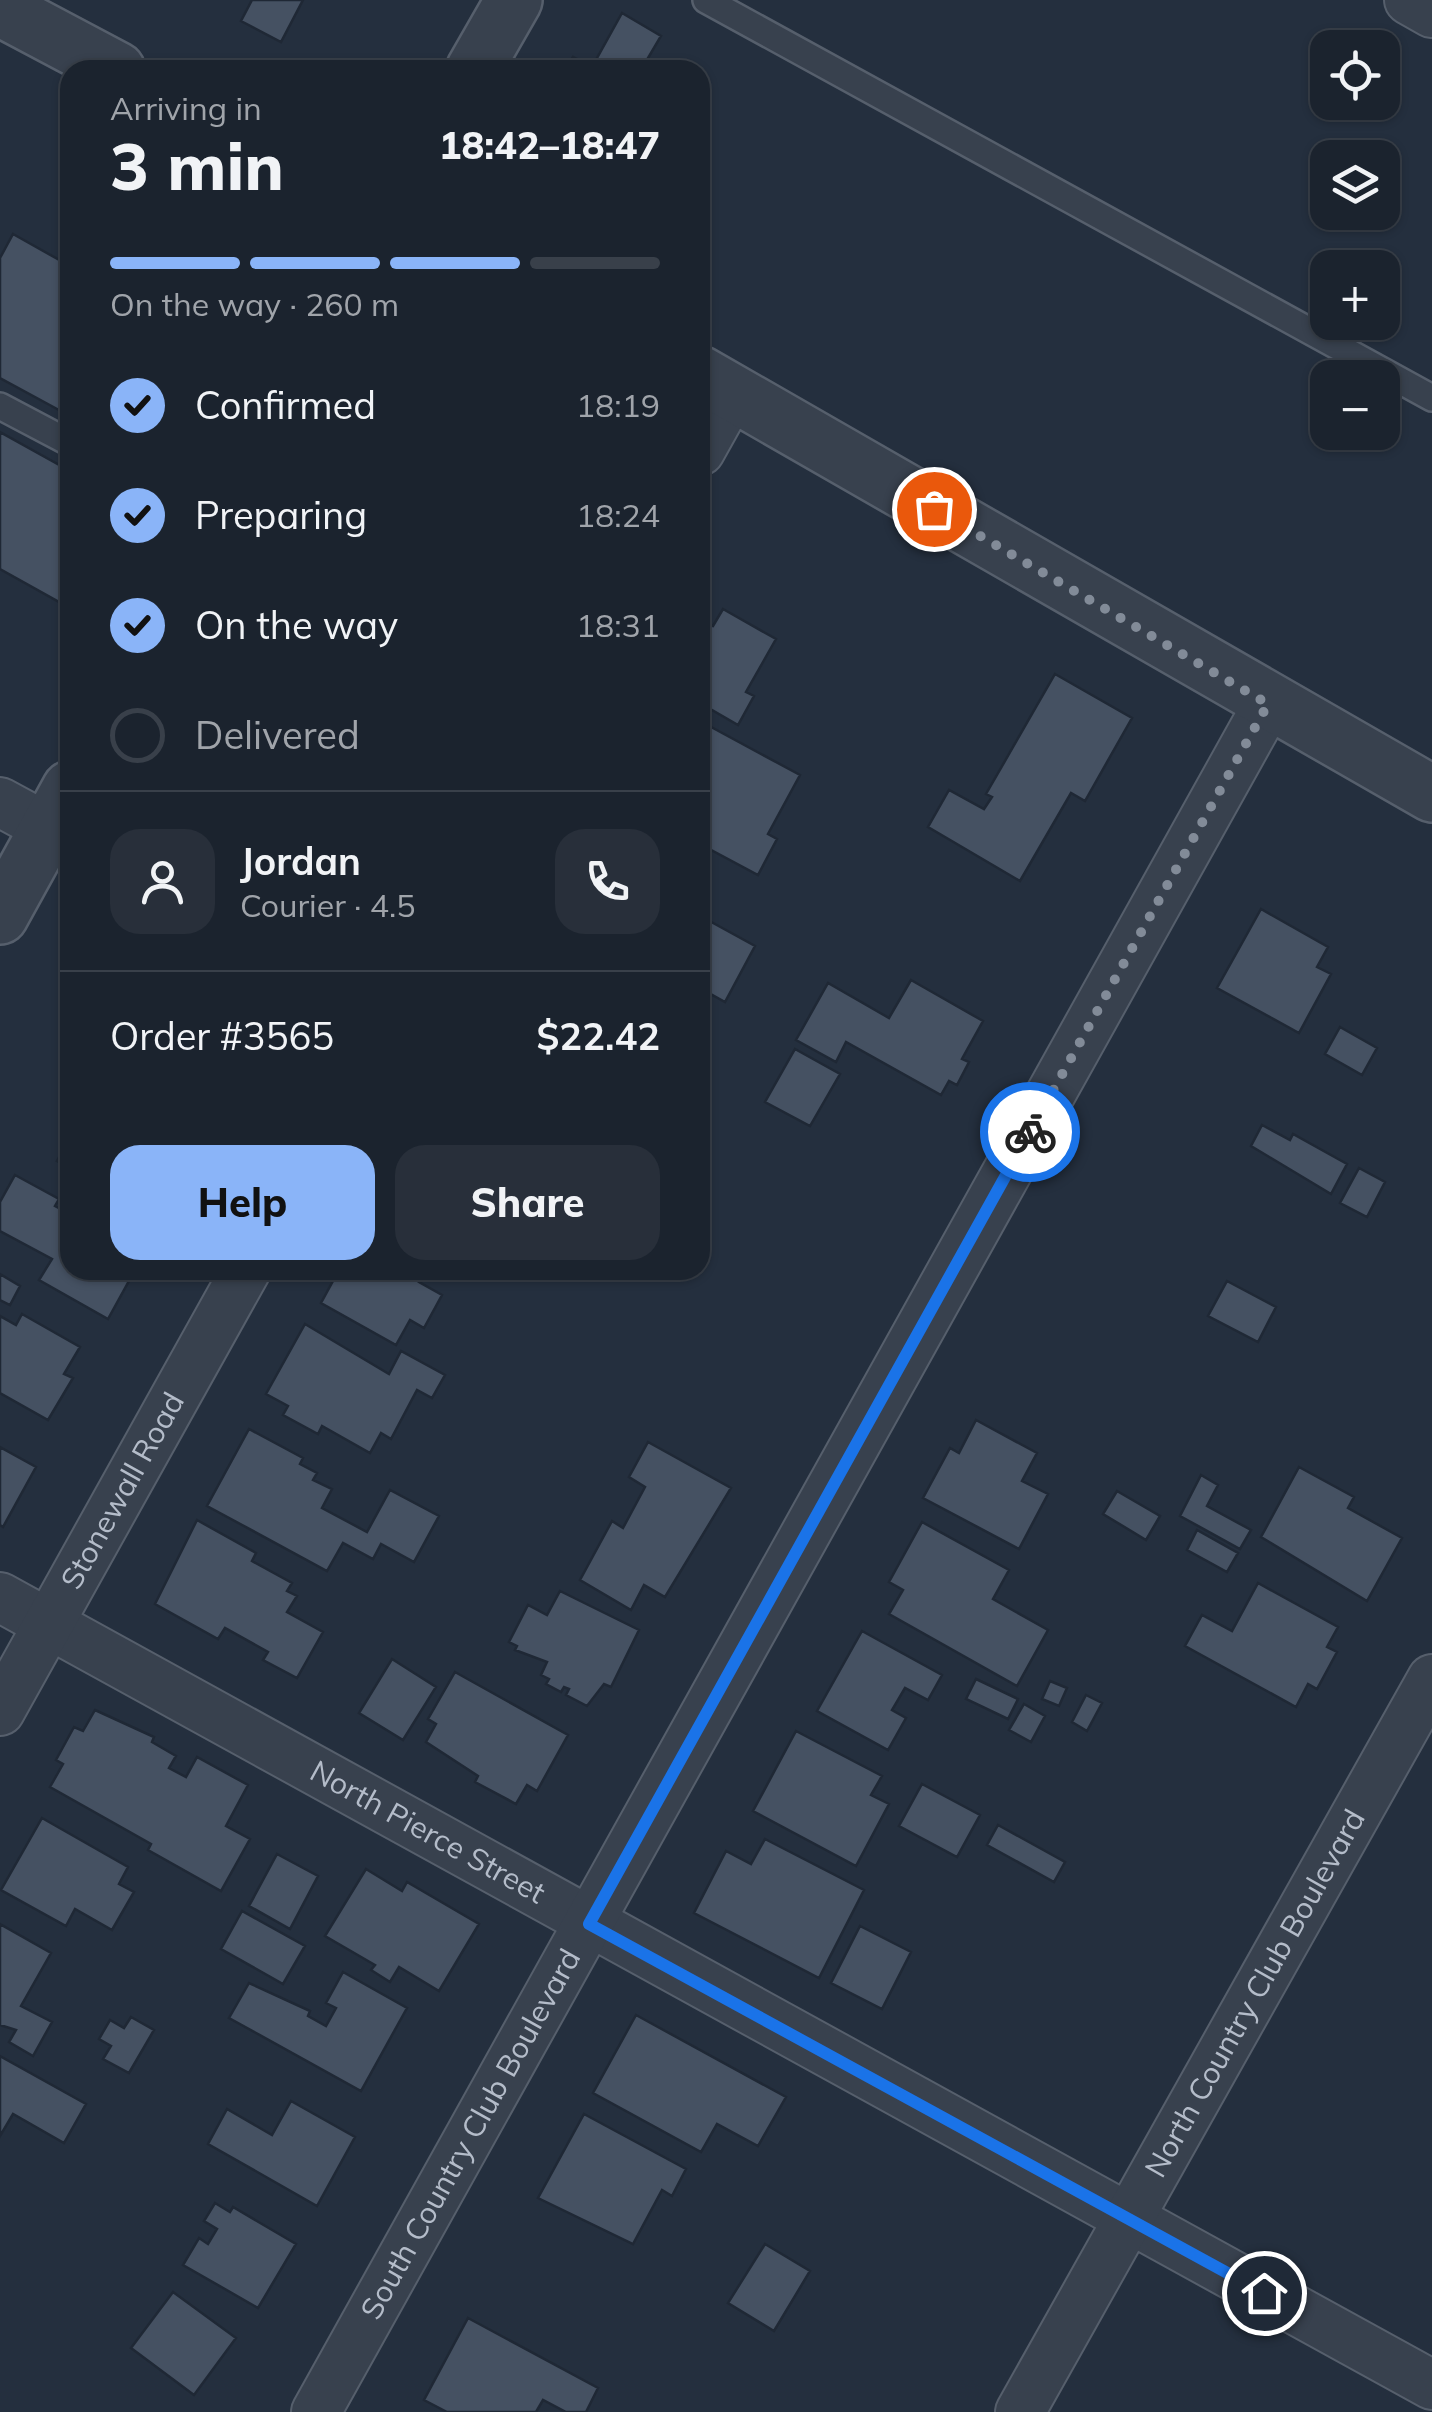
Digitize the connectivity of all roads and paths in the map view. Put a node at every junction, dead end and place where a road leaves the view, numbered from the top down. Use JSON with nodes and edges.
{"nodes":[{"id":1,"x":514,"y":0,"type":"edge"},
{"id":2,"x":706,"y":0,"type":"edge"},
{"id":3,"x":1409,"y":0,"type":"edge"},
{"id":4,"x":0,"y":8,"type":"edge"},
{"id":5,"x":1432,"y":13,"type":"edge"},
{"id":6,"x":98,"y":60,"type":"edge"},
{"id":7,"x":480,"y":60,"type":"edge"},
{"id":8,"x":716,"y":383,"type":"edge"},
{"id":9,"x":1432,"y":398,"type":"edge"},
{"id":10,"x":0,"y":406,"type":"edge"},
{"id":11,"x":710,"y":408,"type":"edge"},
{"id":12,"x":60,"y":438,"type":"edge"},
{"id":13,"x":1268,"y":704,"type":"junction"},
{"id":14,"x":1432,"y":794,"type":"edge"},
{"id":15,"x":0,"y":802,"type":"edge"},
{"id":16,"x":59,"y":808,"type":"edge"},
{"id":17,"x":0,"y":916,"type":"edge"},
{"id":18,"x":240,"y":1280,"type":"edge"},
{"id":19,"x":0,"y":1596,"type":"edge"},
{"id":20,"x":50,"y":1624,"type":"junction"},
{"id":21,"x":1432,"y":1679,"type":"edge"},
{"id":22,"x":0,"y":1711,"type":"edge"},
{"id":23,"x":589,"y":1924,"type":"junction"},
{"id":24,"x":1129,"y":2220,"type":"junction"},
{"id":25,"x":1432,"y":2386,"type":"edge"},
{"id":26,"x":316,"y":2412,"type":"edge"},
{"id":27,"x":1020,"y":2412,"type":"edge"}],
"edges":[{"from":1,"to":7,"type":"street"},
{"from":2,"to":9,"type":"lane"},
{"from":3,"to":5,"type":"street"},
{"from":4,"to":6,"type":"street"},
{"from":8,"to":11,"type":"street"},
{"from":8,"to":13,"type":"street"},
{"from":10,"to":12,"type":"lane"},
{"from":13,"to":14,"type":"street"},
{"from":13,"to":23,"type":"street","name":"South Country Club Boulevard"},
{"from":15,"to":16,"type":"street"},
{"from":16,"to":17,"type":"street"},
{"from":18,"to":20,"type":"street","name":"Stonewall Road"},
{"from":19,"to":20,"type":"street","name":"North Pierce Street"},
{"from":20,"to":22,"type":"street","name":"Stonewall Road"},
{"from":20,"to":23,"type":"street","name":"North Pierce Street"},
{"from":21,"to":24,"type":"street","name":"North Country Club Boulevard"},
{"from":23,"to":24,"type":"street","name":"North Pierce Street"},
{"from":23,"to":26,"type":"street","name":"South Country Club Boulevard"},
{"from":24,"to":25,"type":"street","name":"North Pierce Street"},
{"from":24,"to":27,"type":"street","name":"North Country Club Boulevard"}]}
